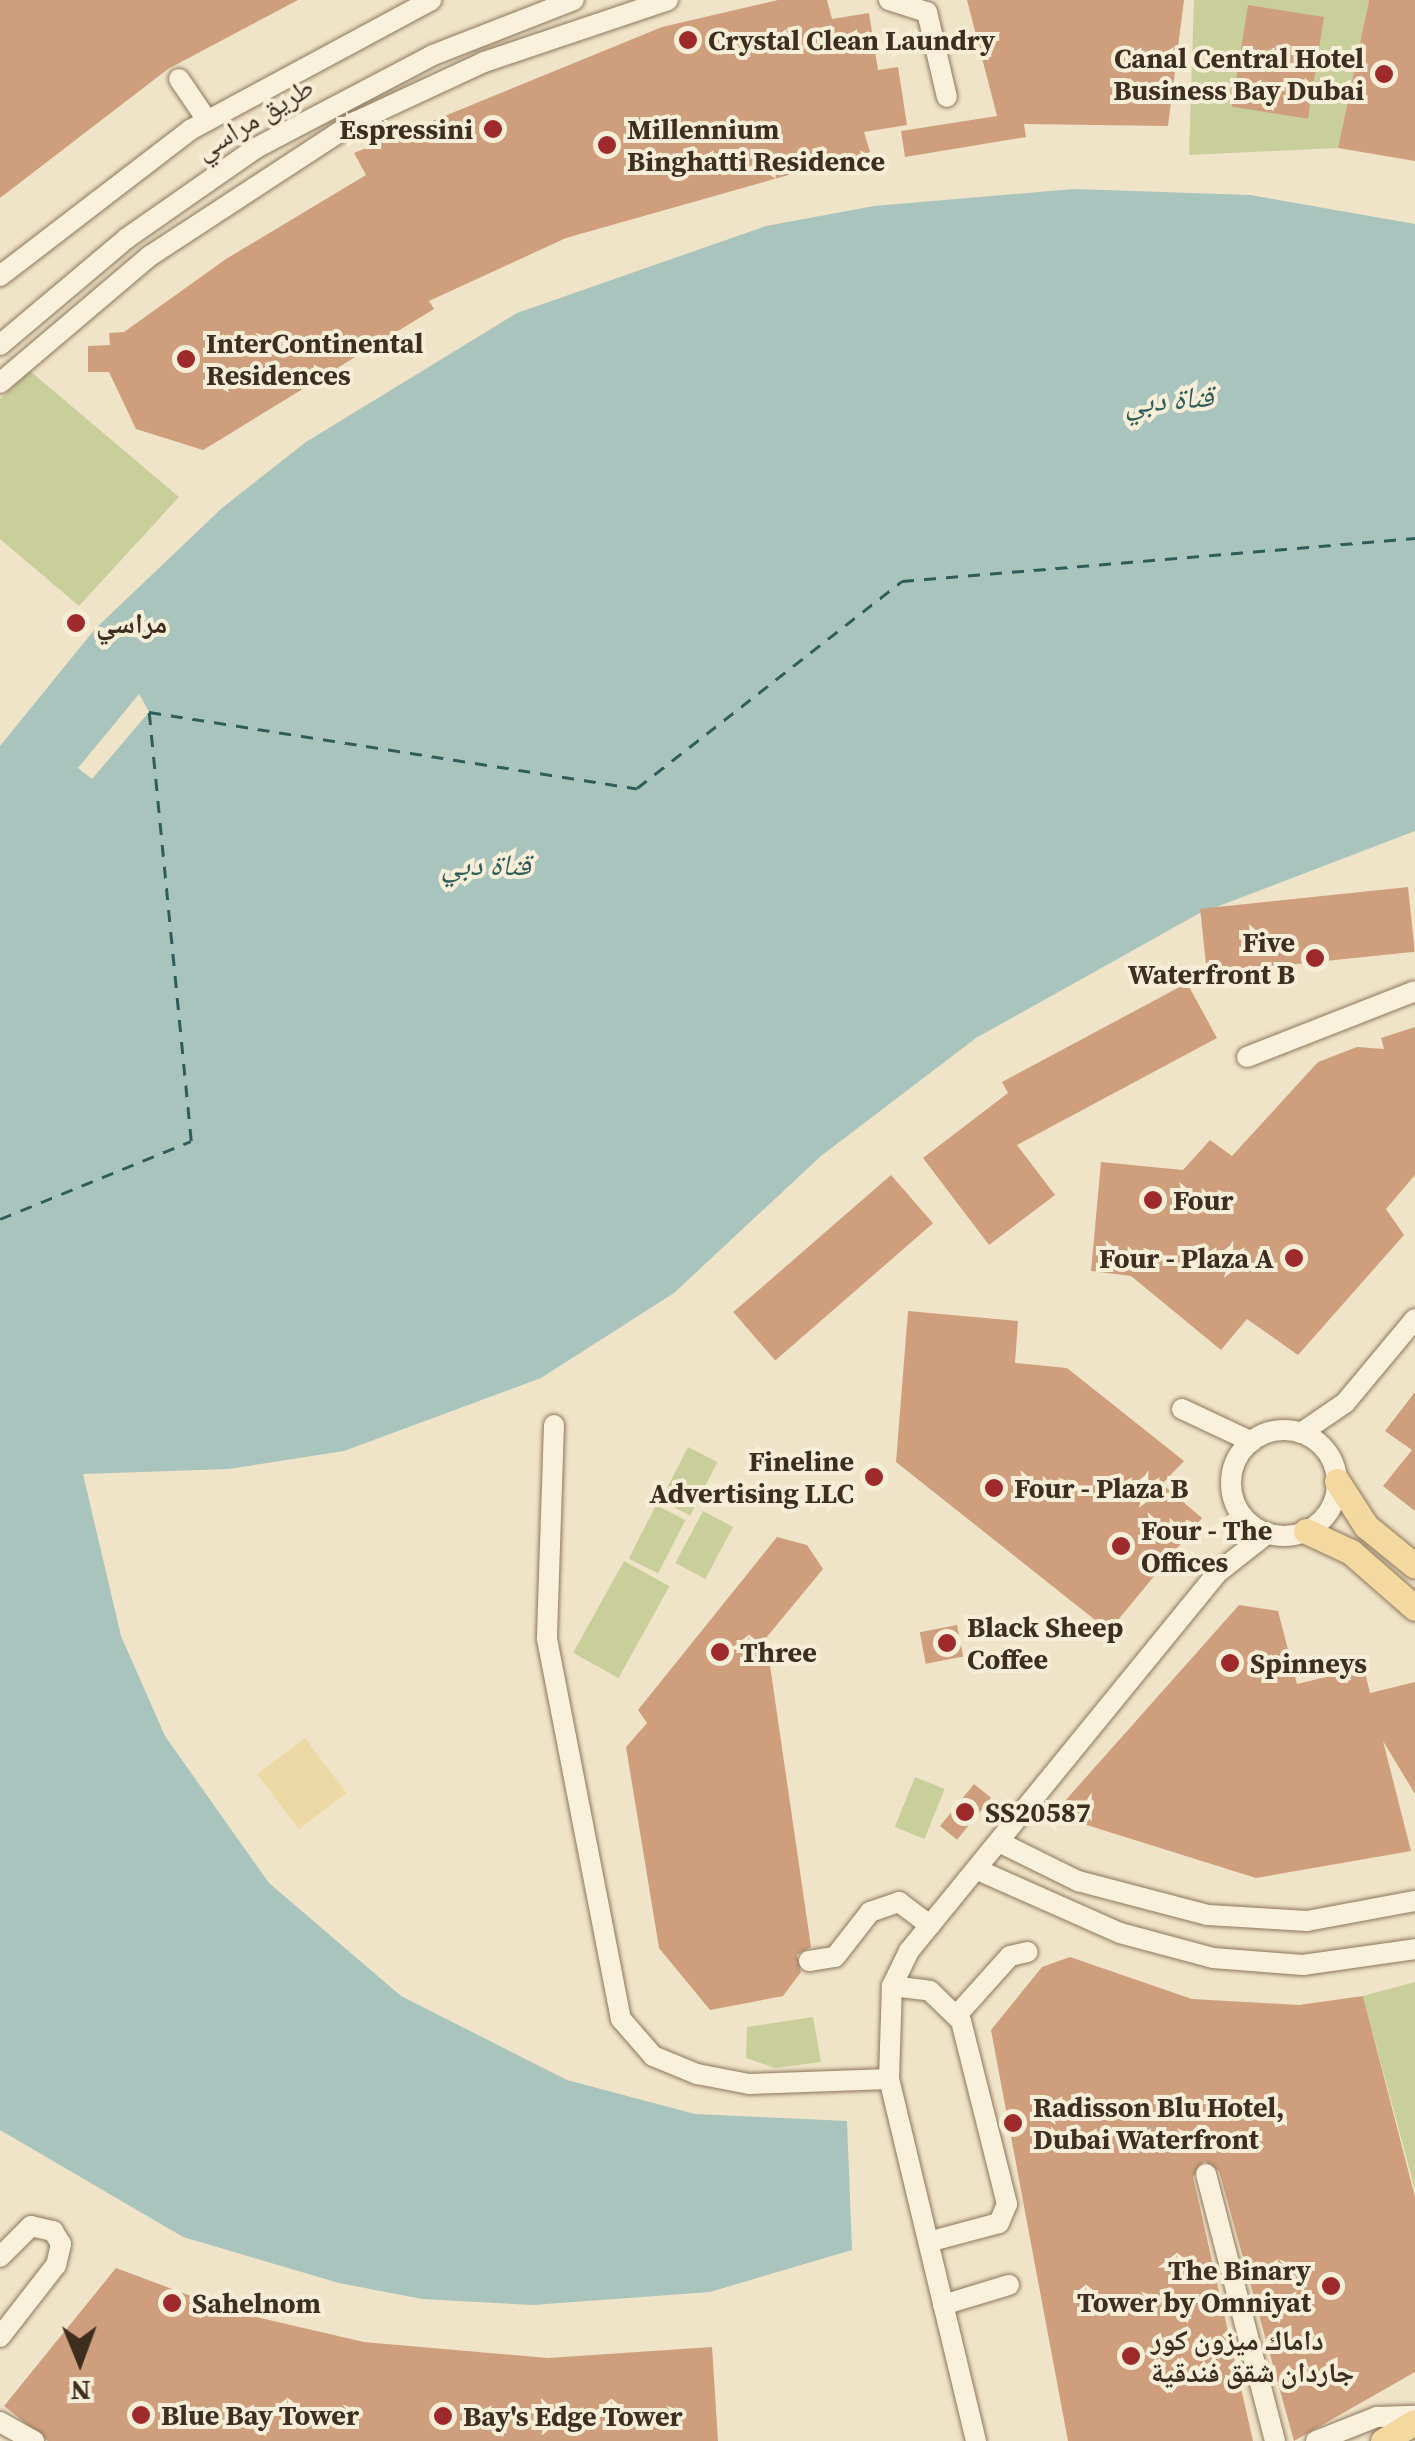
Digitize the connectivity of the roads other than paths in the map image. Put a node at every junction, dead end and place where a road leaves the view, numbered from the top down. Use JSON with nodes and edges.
{"nodes":[{"id":1,"x":431,"y":0,"type":"edge"},
{"id":2,"x":574,"y":0,"type":"edge"},
{"id":3,"x":668,"y":0,"type":"edge"},
{"id":4,"x":890,"y":0,"type":"edge"},
{"id":5,"x":616,"y":7,"type":"edge"},
{"id":6,"x":178,"y":78,"type":"dead end"},
{"id":7,"x":946,"y":96,"type":"dead end"},
{"id":8,"x":206,"y":120,"type":"junction"},
{"id":9,"x":37,"y":242,"type":"junction"},
{"id":10,"x":0,"y":260,"type":"edge"},
{"id":11,"x":0,"y":276,"type":"edge"},
{"id":12,"x":59,"y":294,"type":"junction"},
{"id":13,"x":77,"y":314,"type":"junction"},
{"id":14,"x":0,"y":346,"type":"edge"},
{"id":15,"x":0,"y":383,"type":"edge"},
{"id":16,"x":1415,"y":991,"type":"edge"},
{"id":17,"x":1247,"y":1057,"type":"dead end"},
{"id":18,"x":1415,"y":1319,"type":"edge"},
{"id":19,"x":1345,"y":1402,"type":"junction"},
{"id":20,"x":1182,"y":1409,"type":"dead end"},
{"id":21,"x":554,"y":1425,"type":"dead end"},
{"id":22,"x":1212,"y":1429,"type":"junction"},
{"id":23,"x":1301,"y":1433,"type":"junction"},
{"id":24,"x":1252,"y":1442,"type":"junction"},
{"id":25,"x":1326,"y":1452,"type":"junction"},
{"id":26,"x":1236,"y":1461,"type":"junction"},
{"id":27,"x":1337,"y":1480,"type":"junction"},
{"id":28,"x":1242,"y":1514,"type":"junction"},
{"id":29,"x":1306,"y":1532,"type":"junction"},
{"id":30,"x":1268,"y":1534,"type":"junction"},
{"id":31,"x":1415,"y":1566,"type":"edge"},
{"id":32,"x":1216,"y":1574,"type":"junction"},
{"id":33,"x":1415,"y":1608,"type":"edge"},
{"id":34,"x":1001,"y":1843,"type":"junction"},
{"id":35,"x":978,"y":1870,"type":"junction"},
{"id":36,"x":1078,"y":1881,"type":"junction"},
{"id":37,"x":1415,"y":1901,"type":"edge"},
{"id":38,"x":1064,"y":1912,"type":"junction"},
{"id":39,"x":930,"y":1925,"type":"junction"},
{"id":40,"x":1415,"y":1949,"type":"edge"},
{"id":41,"x":909,"y":1951,"type":"junction"},
{"id":42,"x":1029,"y":1956,"type":"dead end"},
{"id":43,"x":810,"y":1961,"type":"dead end"},
{"id":44,"x":892,"y":1986,"type":"junction"},
{"id":45,"x":930,"y":1991,"type":"junction"},
{"id":46,"x":959,"y":2018,"type":"junction"},
{"id":47,"x":890,"y":2079,"type":"junction"},
{"id":48,"x":1206,"y":2174,"type":"dead end"},
{"id":49,"x":928,"y":2242,"type":"junction"},
{"id":50,"x":0,"y":2257,"type":"edge"},
{"id":51,"x":1009,"y":2285,"type":"dead end"},
{"id":52,"x":944,"y":2306,"type":"junction"},
{"id":53,"x":0,"y":2337,"type":"edge"},
{"id":54,"x":1415,"y":2419,"type":"edge"},
{"id":55,"x":0,"y":2422,"type":"edge"},
{"id":56,"x":34,"y":2441,"type":"edge"},
{"id":57,"x":976,"y":2441,"type":"edge"},
{"id":58,"x":1274,"y":2441,"type":"edge"},
{"id":59,"x":1316,"y":2441,"type":"edge"},
{"id":60,"x":1382,"y":2441,"type":"edge"}],
"edges":[{"from":1,"to":8,"type":"street","name":"طريق مراسي"},
{"from":2,"to":12,"type":"street","name":"طريق مراسي"},
{"from":3,"to":5,"type":"street"},
{"from":4,"to":7,"type":"street"},
{"from":5,"to":13,"type":"street"},
{"from":6,"to":8,"type":"street"},
{"from":8,"to":9,"type":"street","name":"طريق مراسي"},
{"from":9,"to":10,"type":"street"},
{"from":9,"to":11,"type":"street","name":"طريق مراسي"},
{"from":12,"to":13,"type":"street"},
{"from":12,"to":14,"type":"street","name":"طريق مراسي"},
{"from":13,"to":15,"type":"street"},
{"from":16,"to":17,"type":"street"},
{"from":18,"to":19,"type":"street"},
{"from":19,"to":23,"type":"street"},
{"from":19,"to":25,"type":"street"},
{"from":20,"to":22,"type":"street"},
{"from":21,"to":47,"type":"street"},
{"from":22,"to":24,"type":"street"},
{"from":22,"to":26,"type":"street"},
{"from":23,"to":24,"type":"street"},
{"from":23,"to":25,"type":"street"},
{"from":24,"to":26,"type":"street"},
{"from":25,"to":27,"type":"street"},
{"from":26,"to":28,"type":"street"},
{"from":27,"to":29,"type":"street"},
{"from":27,"to":31,"type":"main road"},
{"from":28,"to":30,"type":"street"},
{"from":28,"to":32,"type":"street"},
{"from":29,"to":30,"type":"street"},
{"from":29,"to":33,"type":"main road"},
{"from":30,"to":32,"type":"street"},
{"from":32,"to":34,"type":"street"},
{"from":34,"to":35,"type":"street"},
{"from":34,"to":36,"type":"street"},
{"from":35,"to":38,"type":"street"},
{"from":35,"to":39,"type":"street"},
{"from":36,"to":37,"type":"street"},
{"from":36,"to":38,"type":"street"},
{"from":38,"to":40,"type":"street"},
{"from":39,"to":41,"type":"street"},
{"from":39,"to":43,"type":"street"},
{"from":41,"to":44,"type":"street"},
{"from":41,"to":45,"type":"street"},
{"from":42,"to":46,"type":"street"},
{"from":44,"to":45,"type":"street"},
{"from":44,"to":47,"type":"street"},
{"from":45,"to":46,"type":"street"},
{"from":46,"to":49,"type":"street"},
{"from":47,"to":49,"type":"street"},
{"from":48,"to":58,"type":"street"},
{"from":49,"to":52,"type":"street"},
{"from":50,"to":53,"type":"street"},
{"from":51,"to":52,"type":"street"},
{"from":52,"to":57,"type":"street"},
{"from":54,"to":59,"type":"street"},
{"from":54,"to":60,"type":"main road"},
{"from":55,"to":56,"type":"street"}]}
